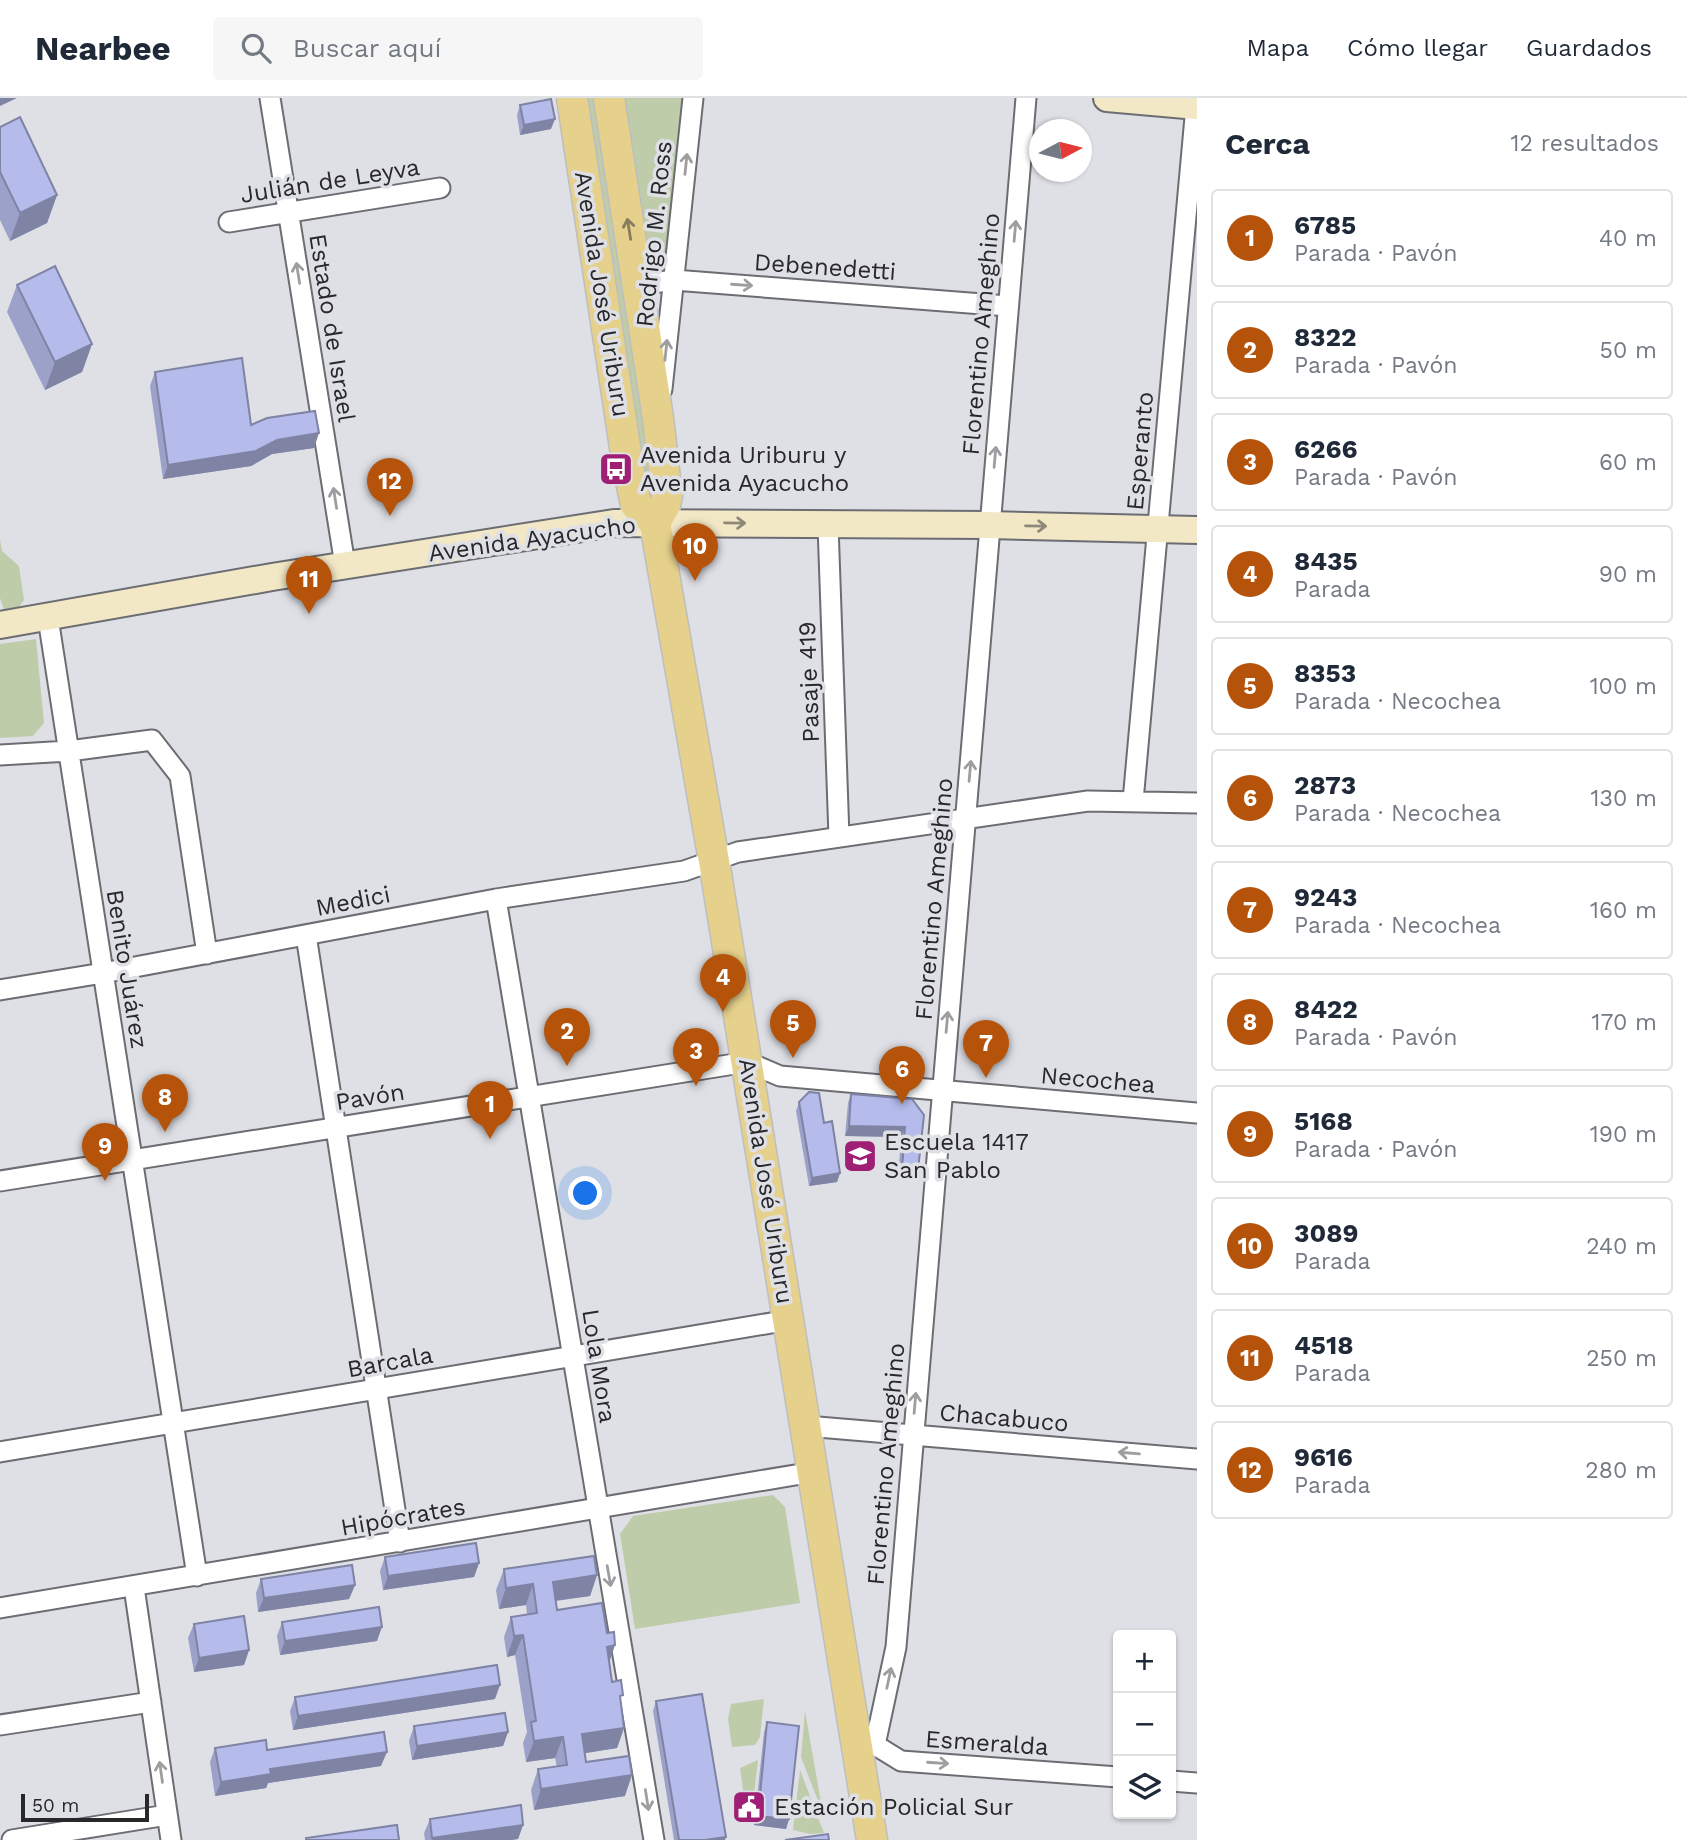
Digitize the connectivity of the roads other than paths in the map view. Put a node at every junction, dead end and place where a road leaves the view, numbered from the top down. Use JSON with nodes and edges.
{"nodes":[{"id":1,"x":270,"y":98,"type":"edge"},
{"id":2,"x":572,"y":98,"type":"edge"},
{"id":3,"x":608,"y":98,"type":"edge"},
{"id":4,"x":693,"y":98,"type":"edge"},
{"id":5,"x":1026,"y":98,"type":"edge"},
{"id":6,"x":1107,"y":98,"type":"edge"},
{"id":7,"x":1196,"y":106,"type":"edge"},
{"id":8,"x":440,"y":188,"type":"dead end"},
{"id":9,"x":289,"y":212,"type":"junction"},
{"id":10,"x":229,"y":222,"type":"dead end"},
{"id":11,"x":674,"y":280,"type":"junction"},
{"id":12,"x":638,"y":285,"type":"junction"},
{"id":13,"x":1008,"y":306,"type":"junction"},
{"id":14,"x":658,"y":418,"type":"junction"},
{"id":15,"x":661,"y":523,"type":"junction"},
{"id":16,"x":828,"y":525,"type":"junction"},
{"id":17,"x":989,"y":525,"type":"junction"},
{"id":18,"x":1158,"y":529,"type":"junction"},
{"id":19,"x":1197,"y":530,"type":"edge"},
{"id":20,"x":345,"y":565,"type":"junction"},
{"id":21,"x":48,"y":618,"type":"junction"},
{"id":22,"x":0,"y":625,"type":"edge"},
{"id":23,"x":69,"y":751,"type":"junction"},
{"id":24,"x":0,"y":755,"type":"edge"},
{"id":25,"x":1133,"y":801,"type":"junction"},
{"id":26,"x":1197,"y":803,"type":"edge"},
{"id":27,"x":966,"y":819,"type":"junction"},
{"id":28,"x":839,"y":837,"type":"junction"},
{"id":29,"x":714,"y":861,"type":"junction"},
{"id":30,"x":496,"y":899,"type":"junction"},
{"id":31,"x":306,"y":935,"type":"junction"},
{"id":32,"x":207,"y":954,"type":"junction"},
{"id":33,"x":103,"y":973,"type":"junction"},
{"id":34,"x":0,"y":990,"type":"edge"},
{"id":35,"x":747,"y":1062,"type":"junction"},
{"id":36,"x":941,"y":1090,"type":"junction"},
{"id":37,"x":529,"y":1097,"type":"junction"},
{"id":38,"x":1197,"y":1113,"type":"edge"},
{"id":39,"x":336,"y":1128,"type":"junction"},
{"id":40,"x":131,"y":1160,"type":"junction"},
{"id":41,"x":0,"y":1181,"type":"edge"},
{"id":42,"x":789,"y":1320,"type":"junction"},
{"id":43,"x":573,"y":1356,"type":"junction"},
{"id":44,"x":376,"y":1389,"type":"junction"},
{"id":45,"x":173,"y":1423,"type":"junction"},
{"id":46,"x":806,"y":1426,"type":"junction"},
{"id":47,"x":913,"y":1434,"type":"junction"},
{"id":48,"x":0,"y":1452,"type":"edge"},
{"id":49,"x":1197,"y":1459,"type":"edge"},
{"id":50,"x":813,"y":1472,"type":"junction"},
{"id":51,"x":598,"y":1508,"type":"junction"},
{"id":52,"x":400,"y":1542,"type":"junction"},
{"id":53,"x":197,"y":1576,"type":"junction"},
{"id":54,"x":134,"y":1587,"type":"junction"},
{"id":55,"x":0,"y":1608,"type":"edge"},
{"id":56,"x":151,"y":1702,"type":"junction"},
{"id":57,"x":0,"y":1725,"type":"edge"},
{"id":58,"x":866,"y":1746,"type":"junction"},
{"id":59,"x":1113,"y":1777,"type":"edge"},
{"id":60,"x":1176,"y":1781,"type":"edge"},
{"id":61,"x":1197,"y":1783,"type":"edge"},
{"id":62,"x":167,"y":1815,"type":"junction"},
{"id":63,"x":12,"y":1840,"type":"edge"},
{"id":64,"x":171,"y":1840,"type":"edge"},
{"id":65,"x":654,"y":1840,"type":"edge"},
{"id":66,"x":872,"y":1840,"type":"edge"}],
"edges":[{"from":1,"to":9,"type":"street","name":"Estado de Israel"},
{"from":2,"to":15,"type":"main road","name":"Avenida José Uriburu"},
{"from":12,"to":3,"type":"main road","name":"Avenida José Uriburu","one_way":true},
{"from":11,"to":4,"type":"street","name":"Rodrigo M. Ross","one_way":true},
{"from":13,"to":5,"type":"street","name":"Florentino Ameghino","one_way":true},
{"from":6,"to":7,"type":"main road"},
{"from":7,"to":18,"type":"street","name":"Esperanto"},
{"from":8,"to":9,"type":"street","name":"Julián de Leyva"},
{"from":9,"to":10,"type":"street","name":"Julián de Leyva"},
{"from":20,"to":9,"type":"street","name":"Estado de Israel","one_way":true},
{"from":11,"to":12,"type":"street","name":"Debenedetti"},
{"from":11,"to":13,"type":"street","name":"Debenedetti","one_way":true},
{"from":14,"to":11,"type":"street","name":"Rodrigo M. Ross","one_way":true},
{"from":12,"to":14,"type":"main road","name":"Avenida José Uriburu"},
{"from":17,"to":13,"type":"street","name":"Florentino Ameghino","one_way":true},
{"from":14,"to":15,"type":"main road","name":"Avenida José Uriburu"},
{"from":15,"to":16,"type":"main road","name":"Avenida Ayacucho","one_way":true},
{"from":15,"to":20,"type":"main road","name":"Avenida Ayacucho"},
{"from":15,"to":29,"type":"main road","name":"Avenida José Uriburu"},
{"from":16,"to":17,"type":"main road","name":"Avenida Ayacucho"},
{"from":16,"to":28,"type":"street","name":"Pasaje 419"},
{"from":17,"to":18,"type":"main road","name":"Avenida Ayacucho","one_way":true},
{"from":27,"to":17,"type":"street","name":"Florentino Ameghino","one_way":true},
{"from":18,"to":19,"type":"main road","name":"Avenida Ayacucho"},
{"from":18,"to":25,"type":"street","name":"Esperanto"},
{"from":20,"to":21,"type":"main road","name":"Avenida Ayacucho"},
{"from":21,"to":22,"type":"main road","name":"Avenida Ayacucho"},
{"from":21,"to":23,"type":"street","name":"Benito Juárez"},
{"from":23,"to":24,"type":"street"},
{"from":23,"to":32,"type":"street"},
{"from":23,"to":33,"type":"street","name":"Benito Juárez"},
{"from":25,"to":26,"type":"street","name":"Medici"},
{"from":25,"to":27,"type":"street","name":"Medici"},
{"from":27,"to":28,"type":"street","name":"Medici"},
{"from":36,"to":27,"type":"street","name":"Florentino Ameghino","one_way":true},
{"from":28,"to":29,"type":"street","name":"Medici"},
{"from":29,"to":30,"type":"street","name":"Medici"},
{"from":29,"to":35,"type":"main road","name":"Avenida José Uriburu"},
{"from":30,"to":31,"type":"street","name":"Medici"},
{"from":30,"to":37,"type":"street","name":"Lola Mora"},
{"from":31,"to":32,"type":"street","name":"Medici"},
{"from":31,"to":39,"type":"street"},
{"from":32,"to":33,"type":"street","name":"Medici"},
{"from":33,"to":34,"type":"street","name":"Medici"},
{"from":33,"to":40,"type":"street","name":"Benito Juárez"},
{"from":35,"to":36,"type":"street","name":"Necochea"},
{"from":35,"to":37,"type":"street","name":"Pavón"},
{"from":35,"to":42,"type":"main road","name":"Avenida José Uriburu"},
{"from":36,"to":38,"type":"street","name":"Necochea"},
{"from":47,"to":36,"type":"street","name":"Florentino Ameghino","one_way":true},
{"from":37,"to":39,"type":"street","name":"Pavón"},
{"from":37,"to":43,"type":"street","name":"Lola Mora"},
{"from":39,"to":40,"type":"street","name":"Pavón"},
{"from":39,"to":44,"type":"street"},
{"from":40,"to":41,"type":"street","name":"Pavón"},
{"from":40,"to":45,"type":"street","name":"Benito Juárez"},
{"from":42,"to":43,"type":"street","name":"Barcala"},
{"from":42,"to":46,"type":"main road","name":"Avenida José Uriburu"},
{"from":43,"to":44,"type":"street","name":"Barcala"},
{"from":43,"to":51,"type":"street","name":"Lola Mora"},
{"from":44,"to":45,"type":"street","name":"Barcala"},
{"from":44,"to":52,"type":"street"},
{"from":45,"to":48,"type":"street","name":"Barcala"},
{"from":45,"to":53,"type":"street","name":"Benito Juárez"},
{"from":46,"to":47,"type":"street","name":"Chacabuco"},
{"from":46,"to":50,"type":"main road","name":"Avenida José Uriburu"},
{"from":49,"to":47,"type":"street","name":"Chacabuco","one_way":true},
{"from":58,"to":47,"type":"street","name":"Florentino Ameghino","one_way":true},
{"from":50,"to":51,"type":"street","name":"Hipócrates"},
{"from":50,"to":58,"type":"main road","name":"Avenida José Uriburu"},
{"from":51,"to":52,"type":"street","name":"Hipócrates"},
{"from":51,"to":65,"type":"street","name":"Lola Mora","one_way":true},
{"from":52,"to":53,"type":"street","name":"Hipócrates"},
{"from":53,"to":54,"type":"street","name":"Hipócrates"},
{"from":54,"to":55,"type":"street","name":"Hipócrates"},
{"from":54,"to":56,"type":"street"},
{"from":56,"to":57,"type":"street"},
{"from":62,"to":56,"type":"street","one_way":true},
{"from":58,"to":59,"type":"street","name":"Esmeralda","one_way":true},
{"from":58,"to":66,"type":"main road","name":"Avenida José Uriburu"},
{"from":60,"to":61,"type":"street"},
{"from":62,"to":63,"type":"street"},
{"from":62,"to":64,"type":"street"}]}
